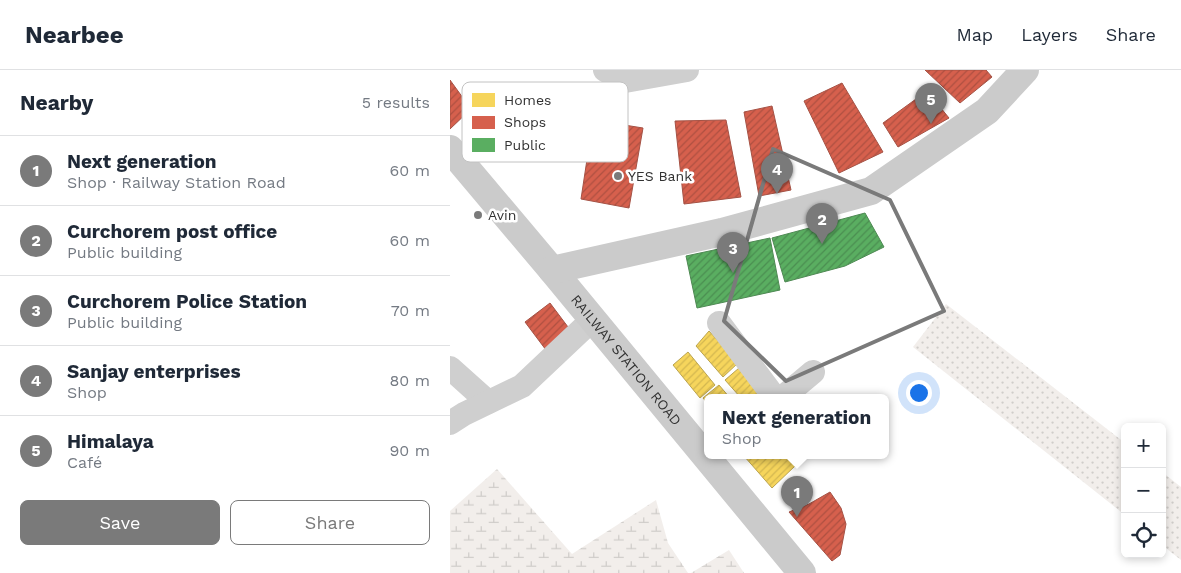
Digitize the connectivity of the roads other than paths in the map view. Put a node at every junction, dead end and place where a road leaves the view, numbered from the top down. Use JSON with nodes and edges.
{"nodes":[{"id":1,"x":605,"y":70,"type":"edge"},
{"id":2,"x":687,"y":70,"type":"edge"},
{"id":3,"x":1025,"y":70,"type":"edge"},
{"id":4,"x":452,"y":156,"type":"edge"},
{"id":5,"x":552,"y":270,"type":"junction"},
{"id":6,"x":593,"y":319,"type":"junction"},
{"id":7,"x":719,"y":323,"type":"dead end"},
{"id":8,"x":450,"y":368,"type":"edge"},
{"id":9,"x":813,"y":372,"type":"dead end"},
{"id":10,"x":772,"y":394,"type":"edge"},
{"id":11,"x":787,"y":394,"type":"edge"},
{"id":12,"x":488,"y":402,"type":"junction"},
{"id":13,"x":450,"y":423,"type":"edge"},
{"id":14,"x":704,"y":448,"type":"edge"},
{"id":15,"x":714,"y":459,"type":"edge"},
{"id":16,"x":802,"y":573,"type":"edge"}],
"edges":[{"from":1,"to":2,"type":"street"},
{"from":3,"to":5,"type":"street"},
{"from":4,"to":5,"type":"street","name":"RAILWAY STATION ROAD"},
{"from":5,"to":6,"type":"street","name":"RAILWAY STATION ROAD"},
{"from":6,"to":12,"type":"street"},
{"from":6,"to":14,"type":"street","name":"RAILWAY STATION ROAD"},
{"from":7,"to":10,"type":"street"},
{"from":8,"to":12,"type":"street"},
{"from":9,"to":11,"type":"street"},
{"from":12,"to":13,"type":"street"},
{"from":15,"to":16,"type":"street","name":"RAILWAY STATION ROAD"}]}
